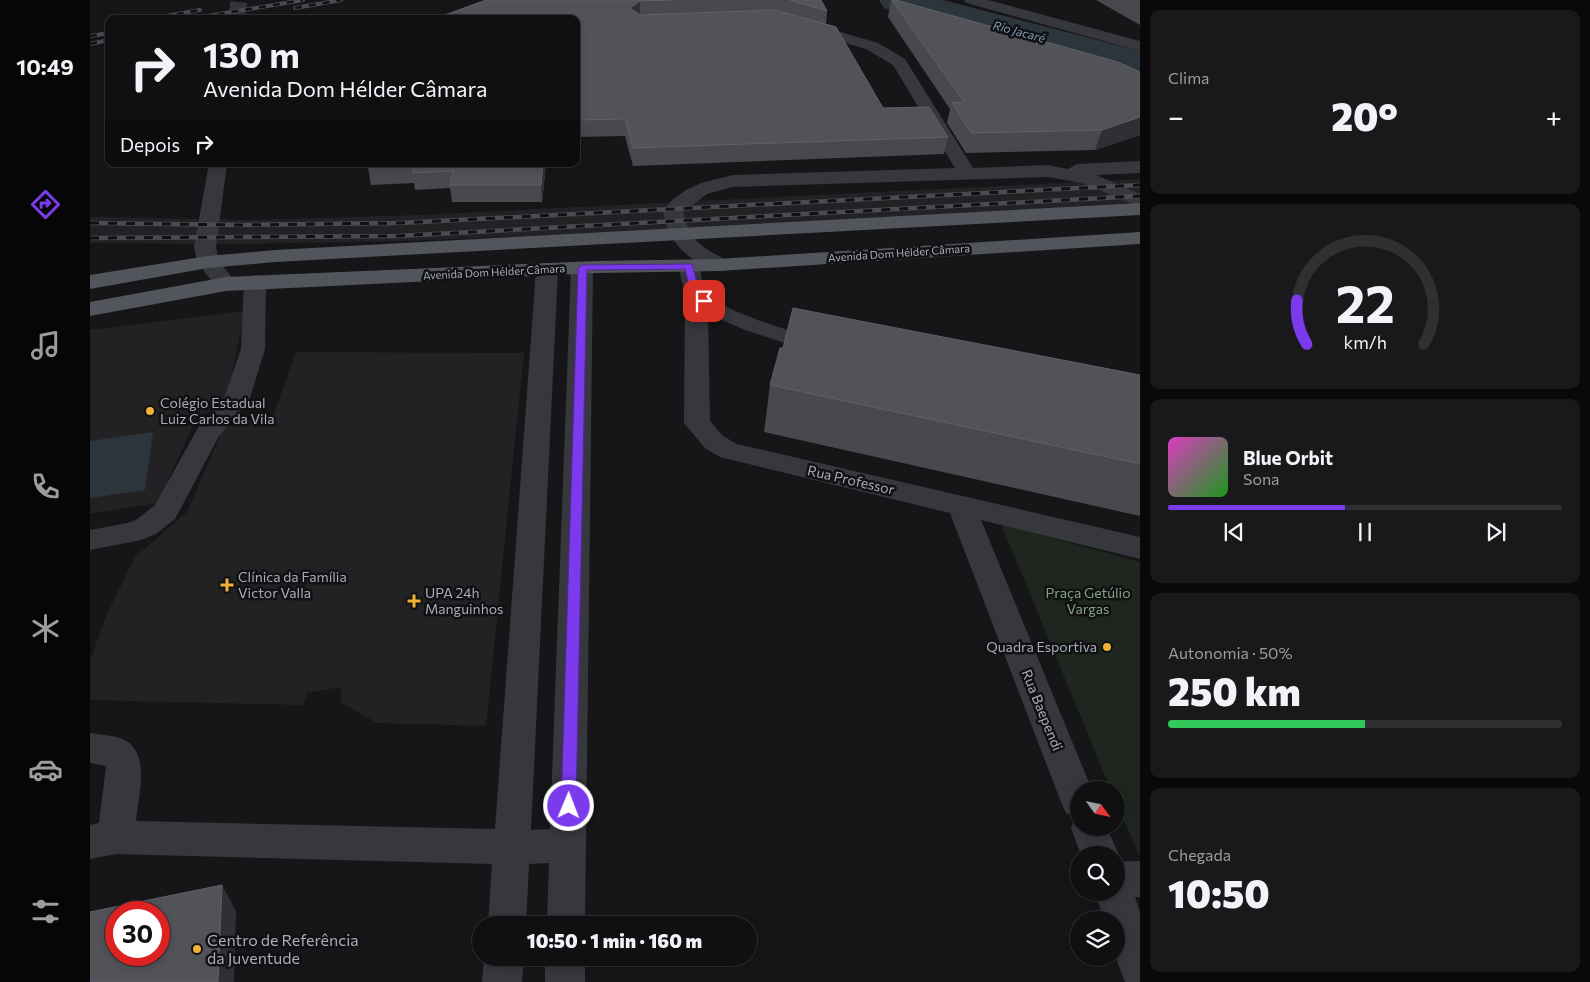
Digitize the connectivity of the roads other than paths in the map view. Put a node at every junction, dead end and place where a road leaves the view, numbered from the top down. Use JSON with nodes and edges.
{"nodes":[{"id":1,"x":971,"y":0,"type":"edge"},
{"id":2,"x":792,"y":23,"type":"edge"},
{"id":3,"x":1140,"y":46,"type":"edge"},
{"id":4,"x":218,"y":167,"type":"edge"},
{"id":5,"x":1140,"y":167,"type":"edge"},
{"id":6,"x":1048,"y":171,"type":"junction"},
{"id":7,"x":967,"y":173,"type":"junction"},
{"id":8,"x":1140,"y":201,"type":"edge"},
{"id":9,"x":1140,"y":209,"type":"edge"},
{"id":10,"x":680,"y":235,"type":"junction"},
{"id":11,"x":1140,"y":238,"type":"edge"},
{"id":12,"x":208,"y":262,"type":"junction"},
{"id":13,"x":720,"y":265,"type":"junction"},
{"id":14,"x":689,"y":266,"type":"junction"},
{"id":15,"x":582,"y":268,"type":"junction"},
{"id":16,"x":547,"y":270,"type":"junction"},
{"id":17,"x":90,"y":282,"type":"edge"},
{"id":18,"x":255,"y":282,"type":"junction"},
{"id":19,"x":226,"y":284,"type":"junction"},
{"id":20,"x":696,"y":294,"type":"junction"},
{"id":21,"x":90,"y":309,"type":"edge"},
{"id":22,"x":840,"y":351,"type":"edge"},
{"id":23,"x":961,"y":506,"type":"junction"},
{"id":24,"x":90,"y":540,"type":"edge"},
{"id":25,"x":1140,"y":548,"type":"edge"},
{"id":26,"x":90,"y":748,"type":"edge"},
{"id":27,"x":1071,"y":781,"type":"edge"},
{"id":28,"x":103,"y":839,"type":"edge"},
{"id":29,"x":513,"y":846,"type":"junction"},
{"id":30,"x":568,"y":846,"type":"junction"},
{"id":31,"x":1140,"y":878,"type":"edge"},
{"id":32,"x":1125,"y":879,"type":"edge"},
{"id":33,"x":1117,"y":901,"type":"edge"},
{"id":34,"x":508,"y":916,"type":"edge"},
{"id":35,"x":566,"y":916,"type":"edge"},
{"id":36,"x":503,"y":966,"type":"edge"},
{"id":37,"x":565,"y":966,"type":"edge"},
{"id":38,"x":1140,"y":970,"type":"edge"},
{"id":39,"x":502,"y":982,"type":"edge"},
{"id":40,"x":565,"y":982,"type":"edge"}],
"edges":[{"from":1,"to":3,"type":"street"},
{"from":2,"to":7,"type":"street"},
{"from":4,"to":12,"type":"street"},
{"from":5,"to":6,"type":"street"},
{"from":6,"to":7,"type":"street"},
{"from":6,"to":8,"type":"street"},
{"from":7,"to":10,"type":"street"},
{"from":9,"to":10,"type":"main road","name":"Avenida Dom Hélder Câmara"},
{"from":10,"to":12,"type":"main road","name":"Avenida Dom Hélder Câmara"},
{"from":10,"to":13,"type":"street"},
{"from":11,"to":13,"type":"main road","name":"Avenida Dom Hélder Câmara"},
{"from":12,"to":17,"type":"main road","name":"Avenida Dom Hélder Câmara"},
{"from":12,"to":19,"type":"street"},
{"from":13,"to":14,"type":"main road","name":"Avenida Dom Hélder Câmara"},
{"from":14,"to":15,"type":"main road","name":"Avenida Dom Hélder Câmara"},
{"from":14,"to":20,"type":"street","name":"Rua Professor"},
{"from":15,"to":16,"type":"main road","name":"Avenida Dom Hélder Câmara"},
{"from":15,"to":30,"type":"street"},
{"from":16,"to":18,"type":"main road","name":"Avenida Dom Hélder Câmara"},
{"from":16,"to":29,"type":"street"},
{"from":18,"to":19,"type":"main road","name":"Avenida Dom Hélder Câmara"},
{"from":18,"to":24,"type":"street"},
{"from":19,"to":21,"type":"main road","name":"Avenida Dom Hélder Câmara"},
{"from":20,"to":22,"type":"street"},
{"from":20,"to":23,"type":"street","name":"Rua Professor"},
{"from":23,"to":25,"type":"street","name":"Rua Professor"},
{"from":23,"to":27,"type":"street","name":"Rua Baependi"},
{"from":26,"to":28,"type":"street"},
{"from":28,"to":29,"type":"street"},
{"from":29,"to":30,"type":"street"},
{"from":29,"to":34,"type":"street"},
{"from":30,"to":35,"type":"street"},
{"from":31,"to":32,"type":"street"},
{"from":33,"to":38,"type":"street"},
{"from":36,"to":39,"type":"street"},
{"from":37,"to":40,"type":"street"}]}
